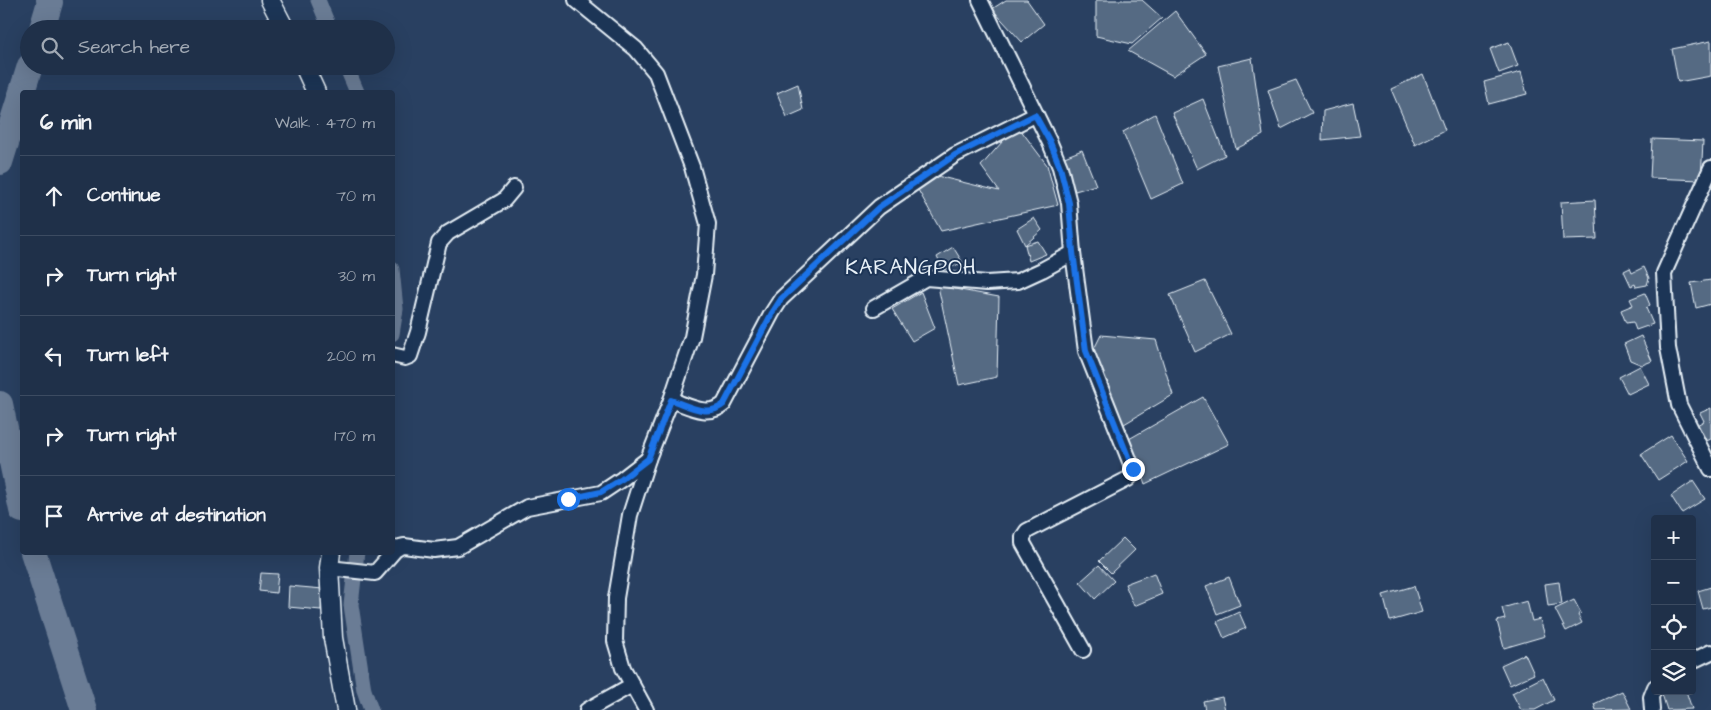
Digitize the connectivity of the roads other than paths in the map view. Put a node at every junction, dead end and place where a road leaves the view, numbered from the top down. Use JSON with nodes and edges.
{"nodes":[{"id":1,"x":270,"y":0,"type":"edge"},
{"id":2,"x":576,"y":0,"type":"edge"},
{"id":3,"x":980,"y":0,"type":"edge"},
{"id":4,"x":280,"y":20,"type":"edge"},
{"id":5,"x":308,"y":75,"type":"edge"},
{"id":6,"x":315,"y":90,"type":"edge"},
{"id":7,"x":1035,"y":115,"type":"junction"},
{"id":8,"x":1711,"y":168,"type":"edge"},
{"id":9,"x":514,"y":188,"type":"dead end"},
{"id":10,"x":1073,"y":252,"type":"junction"},
{"id":11,"x":874,"y":308,"type":"dead end"},
{"id":12,"x":397,"y":356,"type":"edge"},
{"id":13,"x":671,"y":400,"type":"junction"},
{"id":14,"x":648,"y":459,"type":"junction"},
{"id":15,"x":1711,"y":469,"type":"edge"},
{"id":16,"x":395,"y":550,"type":"edge"},
{"id":17,"x":391,"y":555,"type":"edge"},
{"id":18,"x":330,"y":560,"type":"edge"},
{"id":19,"x":1083,"y":650,"type":"dead end"},
{"id":20,"x":1711,"y":652,"type":"edge"},
{"id":21,"x":1696,"y":659,"type":"edge"},
{"id":22,"x":632,"y":685,"type":"junction"},
{"id":23,"x":1652,"y":695,"type":"edge"},
{"id":24,"x":346,"y":710,"type":"edge"},
{"id":25,"x":587,"y":710,"type":"edge"},
{"id":26,"x":646,"y":710,"type":"edge"},
{"id":27,"x":1652,"y":710,"type":"edge"}],
"edges":[{"from":1,"to":4,"type":"main road"},
{"from":2,"to":13,"type":"street"},
{"from":3,"to":7,"type":"street"},
{"from":5,"to":6,"type":"main road"},
{"from":7,"to":10,"type":"street"},
{"from":7,"to":13,"type":"street"},
{"from":8,"to":15,"type":"street"},
{"from":9,"to":12,"type":"street"},
{"from":10,"to":11,"type":"street"},
{"from":10,"to":19,"type":"street"},
{"from":13,"to":14,"type":"street"},
{"from":14,"to":16,"type":"street"},
{"from":14,"to":22,"type":"street"},
{"from":17,"to":18,"type":"street"},
{"from":18,"to":24,"type":"main road"},
{"from":20,"to":21,"type":"street"},
{"from":22,"to":25,"type":"street"},
{"from":22,"to":26,"type":"street"},
{"from":23,"to":27,"type":"street"}]}
